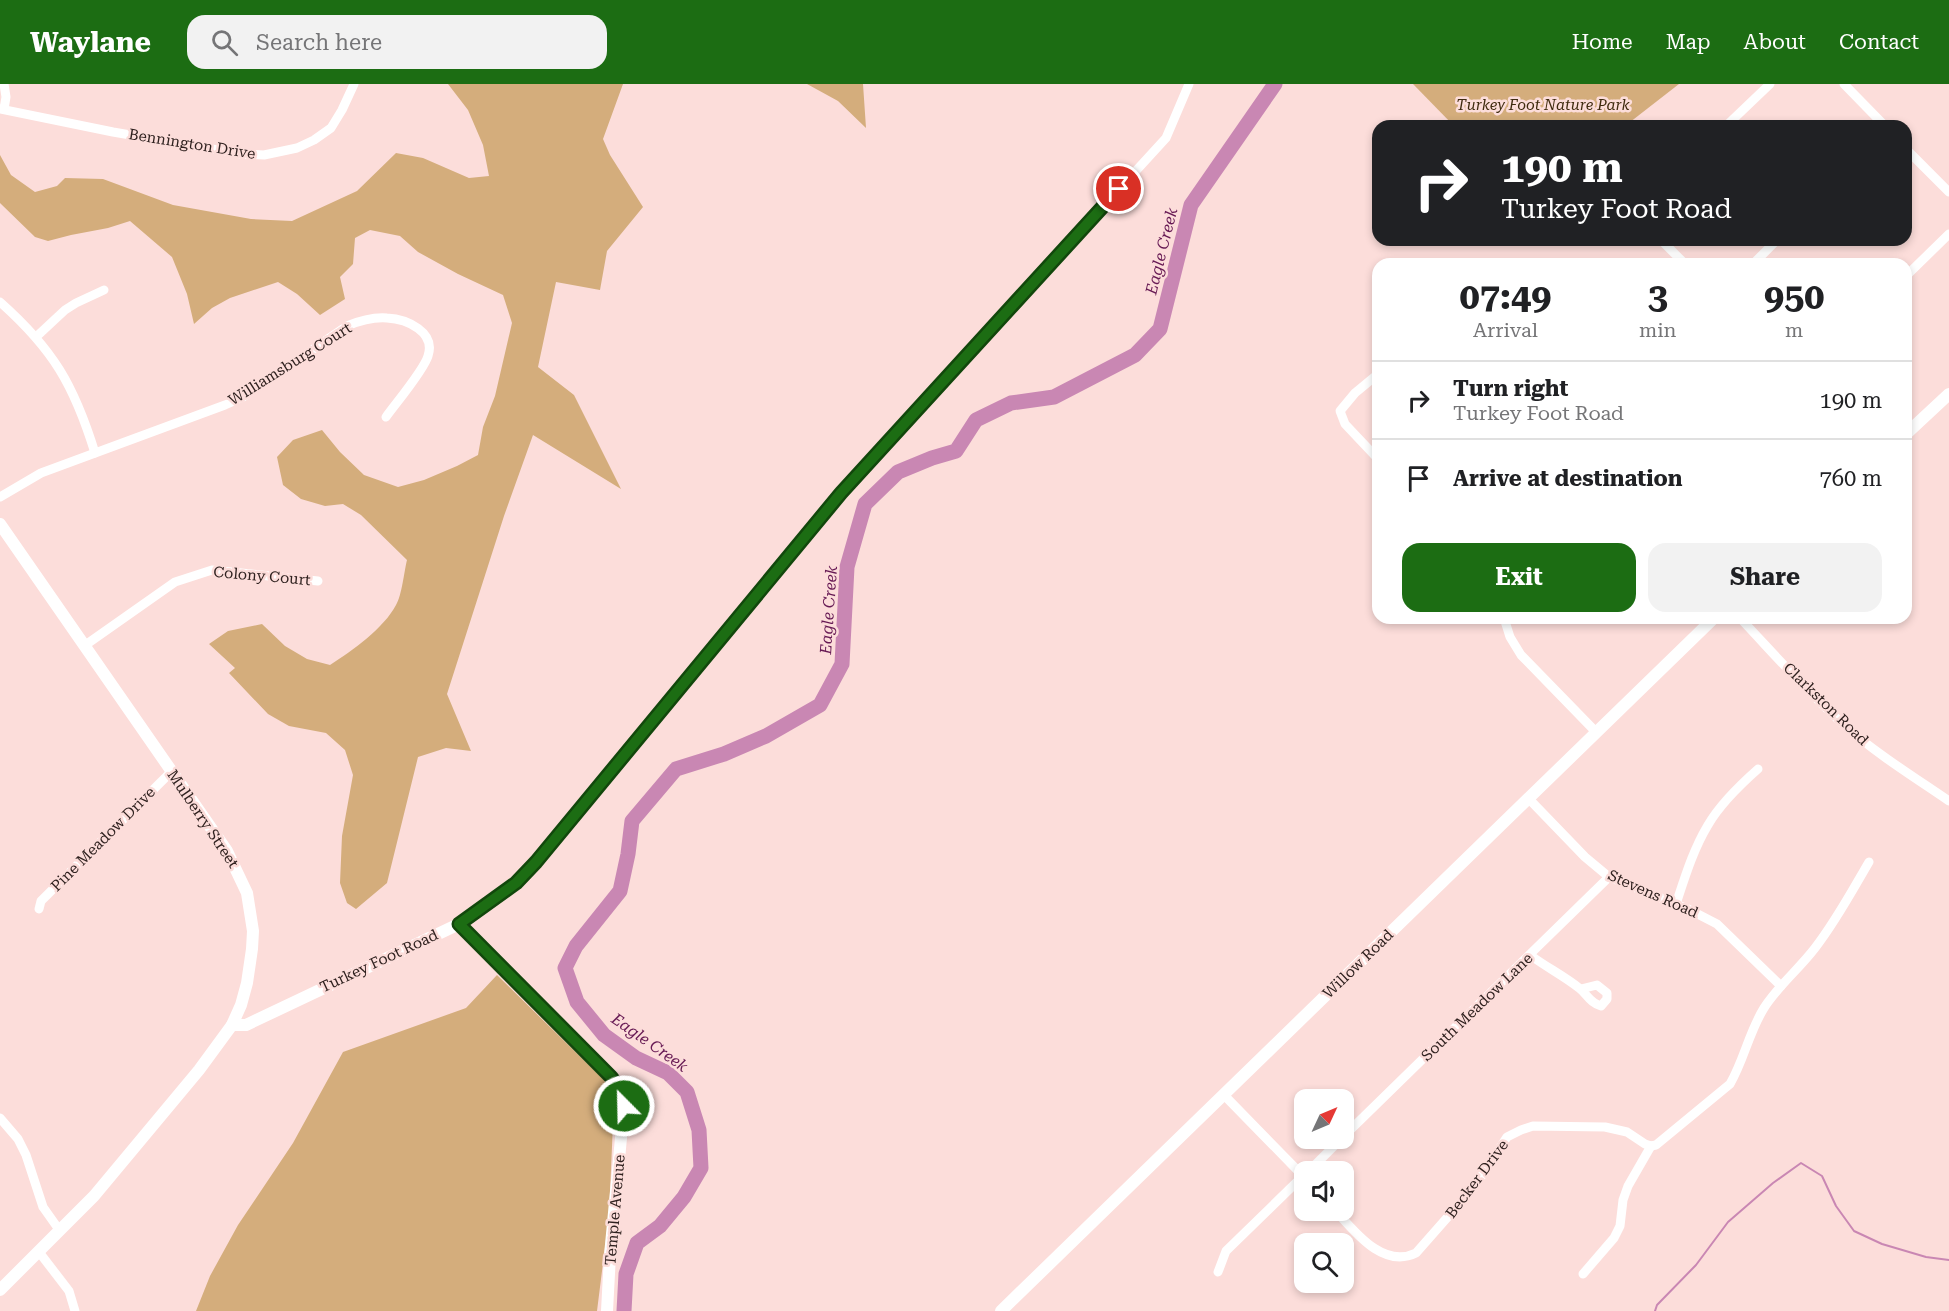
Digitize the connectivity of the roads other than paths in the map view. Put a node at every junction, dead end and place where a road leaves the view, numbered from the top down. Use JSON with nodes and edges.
{"nodes":[{"id":1,"x":4,"y":84,"type":"edge"},
{"id":2,"x":354,"y":84,"type":"edge"},
{"id":3,"x":1189,"y":84,"type":"edge"},
{"id":4,"x":1770,"y":84,"type":"edge"},
{"id":5,"x":1844,"y":84,"type":"edge"},
{"id":6,"x":2,"y":109,"type":"edge"},
{"id":7,"x":1732,"y":120,"type":"edge"},
{"id":8,"x":1878,"y":120,"type":"edge"},
{"id":9,"x":1912,"y":155,"type":"edge"},
{"id":10,"x":1949,"y":192,"type":"edge"},
{"id":11,"x":1949,"y":234,"type":"edge"},
{"id":12,"x":1668,"y":246,"type":"edge"},
{"id":13,"x":1771,"y":246,"type":"edge"},
{"id":14,"x":1679,"y":258,"type":"edge"},
{"id":15,"x":1759,"y":258,"type":"edge"},
{"id":16,"x":1912,"y":270,"type":"edge"},
{"id":17,"x":104,"y":290,"type":"dead end"},
{"id":18,"x":0,"y":302,"type":"edge"},
{"id":19,"x":36,"y":337,"type":"junction"},
{"id":20,"x":1372,"y":379,"type":"edge"},
{"id":21,"x":1949,"y":393,"type":"edge"},
{"id":22,"x":386,"y":417,"type":"dead end"},
{"id":23,"x":1912,"y":428,"type":"edge"},
{"id":24,"x":95,"y":453,"type":"junction"},
{"id":25,"x":1372,"y":453,"type":"edge"},
{"id":26,"x":0,"y":497,"type":"edge"},
{"id":27,"x":0,"y":524,"type":"edge"},
{"id":28,"x":318,"y":581,"type":"dead end"},
{"id":29,"x":1506,"y":624,"type":"edge"},
{"id":30,"x":1708,"y":624,"type":"edge"},
{"id":31,"x":1746,"y":624,"type":"edge"},
{"id":32,"x":84,"y":646,"type":"junction"},
{"id":33,"x":1596,"y":732,"type":"junction"},
{"id":34,"x":1758,"y":769,"type":"dead end"},
{"id":35,"x":171,"y":772,"type":"junction"},
{"id":36,"x":1529,"y":799,"type":"junction"},
{"id":37,"x":1949,"y":801,"type":"edge"},
{"id":38,"x":1869,"y":862,"type":"dead end"},
{"id":39,"x":1609,"y":877,"type":"junction"},
{"id":40,"x":1676,"y":904,"type":"junction"},
{"id":41,"x":39,"y":909,"type":"dead end"},
{"id":42,"x":459,"y":924,"type":"junction"},
{"id":43,"x":1530,"y":955,"type":"junction"},
{"id":44,"x":1781,"y":986,"type":"junction"},
{"id":45,"x":1581,"y":989,"type":"dead end"},
{"id":46,"x":232,"y":1025,"type":"junction"},
{"id":47,"x":1223,"y":1094,"type":"junction"},
{"id":48,"x":0,"y":1118,"type":"edge"},
{"id":49,"x":1354,"y":1126,"type":"edge"},
{"id":50,"x":1648,"y":1145,"type":"junction"},
{"id":51,"x":1331,"y":1149,"type":"edge"},
{"id":52,"x":1319,"y":1161,"type":"edge"},
{"id":53,"x":1294,"y":1164,"type":"edge"},
{"id":54,"x":1294,"y":1186,"type":"edge"},
{"id":55,"x":1345,"y":1221,"type":"edge"},
{"id":56,"x":60,"y":1231,"type":"junction"},
{"id":57,"x":39,"y":1252,"type":"junction"},
{"id":58,"x":1218,"y":1272,"type":"dead end"},
{"id":59,"x":1583,"y":1275,"type":"dead end"},
{"id":60,"x":0,"y":1290,"type":"edge"},
{"id":61,"x":75,"y":1311,"type":"edge"},
{"id":62,"x":607,"y":1311,"type":"edge"},
{"id":63,"x":1001,"y":1311,"type":"edge"}],
"edges":[{"from":1,"to":6,"type":"street"},
{"from":2,"to":6,"type":"street","name":"Bennington Drive"},
{"from":3,"to":42,"type":"street","name":"Turkey Foot Road"},
{"from":4,"to":7,"type":"street"},
{"from":5,"to":8,"type":"street"},
{"from":9,"to":10,"type":"street"},
{"from":11,"to":16,"type":"street"},
{"from":12,"to":14,"type":"street"},
{"from":13,"to":15,"type":"street"},
{"from":17,"to":19,"type":"street"},
{"from":18,"to":19,"type":"street"},
{"from":19,"to":24,"type":"street"},
{"from":20,"to":25,"type":"street"},
{"from":21,"to":23,"type":"street"},
{"from":22,"to":24,"type":"street","name":"Williamsburg Court"},
{"from":24,"to":26,"type":"street","name":"Williamsburg Court"},
{"from":27,"to":32,"type":"street","name":"Mulberry Street"},
{"from":28,"to":32,"type":"street","name":"Colony Court"},
{"from":29,"to":33,"type":"street"},
{"from":30,"to":33,"type":"street","name":"Willow Road"},
{"from":31,"to":37,"type":"street","name":"Clarkston Road"},
{"from":32,"to":35,"type":"street","name":"Mulberry Street"},
{"from":33,"to":36,"type":"street","name":"Willow Road"},
{"from":34,"to":40,"type":"street"},
{"from":35,"to":41,"type":"street","name":"Pine Meadow Drive"},
{"from":35,"to":46,"type":"street","name":"Mulberry Street"},
{"from":36,"to":39,"type":"street","name":"Stevens Road"},
{"from":36,"to":47,"type":"street","name":"Willow Road"},
{"from":38,"to":44,"type":"street"},
{"from":39,"to":40,"type":"street","name":"Stevens Road"},
{"from":39,"to":43,"type":"street","name":"South Meadow Lane"},
{"from":40,"to":44,"type":"street","name":"Stevens Road"},
{"from":42,"to":46,"type":"street","name":"Turkey Foot Road"},
{"from":42,"to":62,"type":"street","name":"Temple Avenue"},
{"from":43,"to":45,"type":"street"},
{"from":43,"to":49,"type":"street","name":"South Meadow Lane"},
{"from":44,"to":50,"type":"street"},
{"from":46,"to":56,"type":"street","name":"Mulberry Street"},
{"from":47,"to":53,"type":"street"},
{"from":47,"to":63,"type":"street","name":"Willow Road"},
{"from":48,"to":56,"type":"street"},
{"from":50,"to":55,"type":"street","name":"Becker Drive"},
{"from":50,"to":59,"type":"street"},
{"from":51,"to":52,"type":"street","name":"South Meadow Lane"},
{"from":54,"to":58,"type":"street","name":"South Meadow Lane"},
{"from":56,"to":57,"type":"street","name":"Mulberry Street"},
{"from":57,"to":60,"type":"street","name":"Mulberry Street"},
{"from":57,"to":61,"type":"street"}]}
